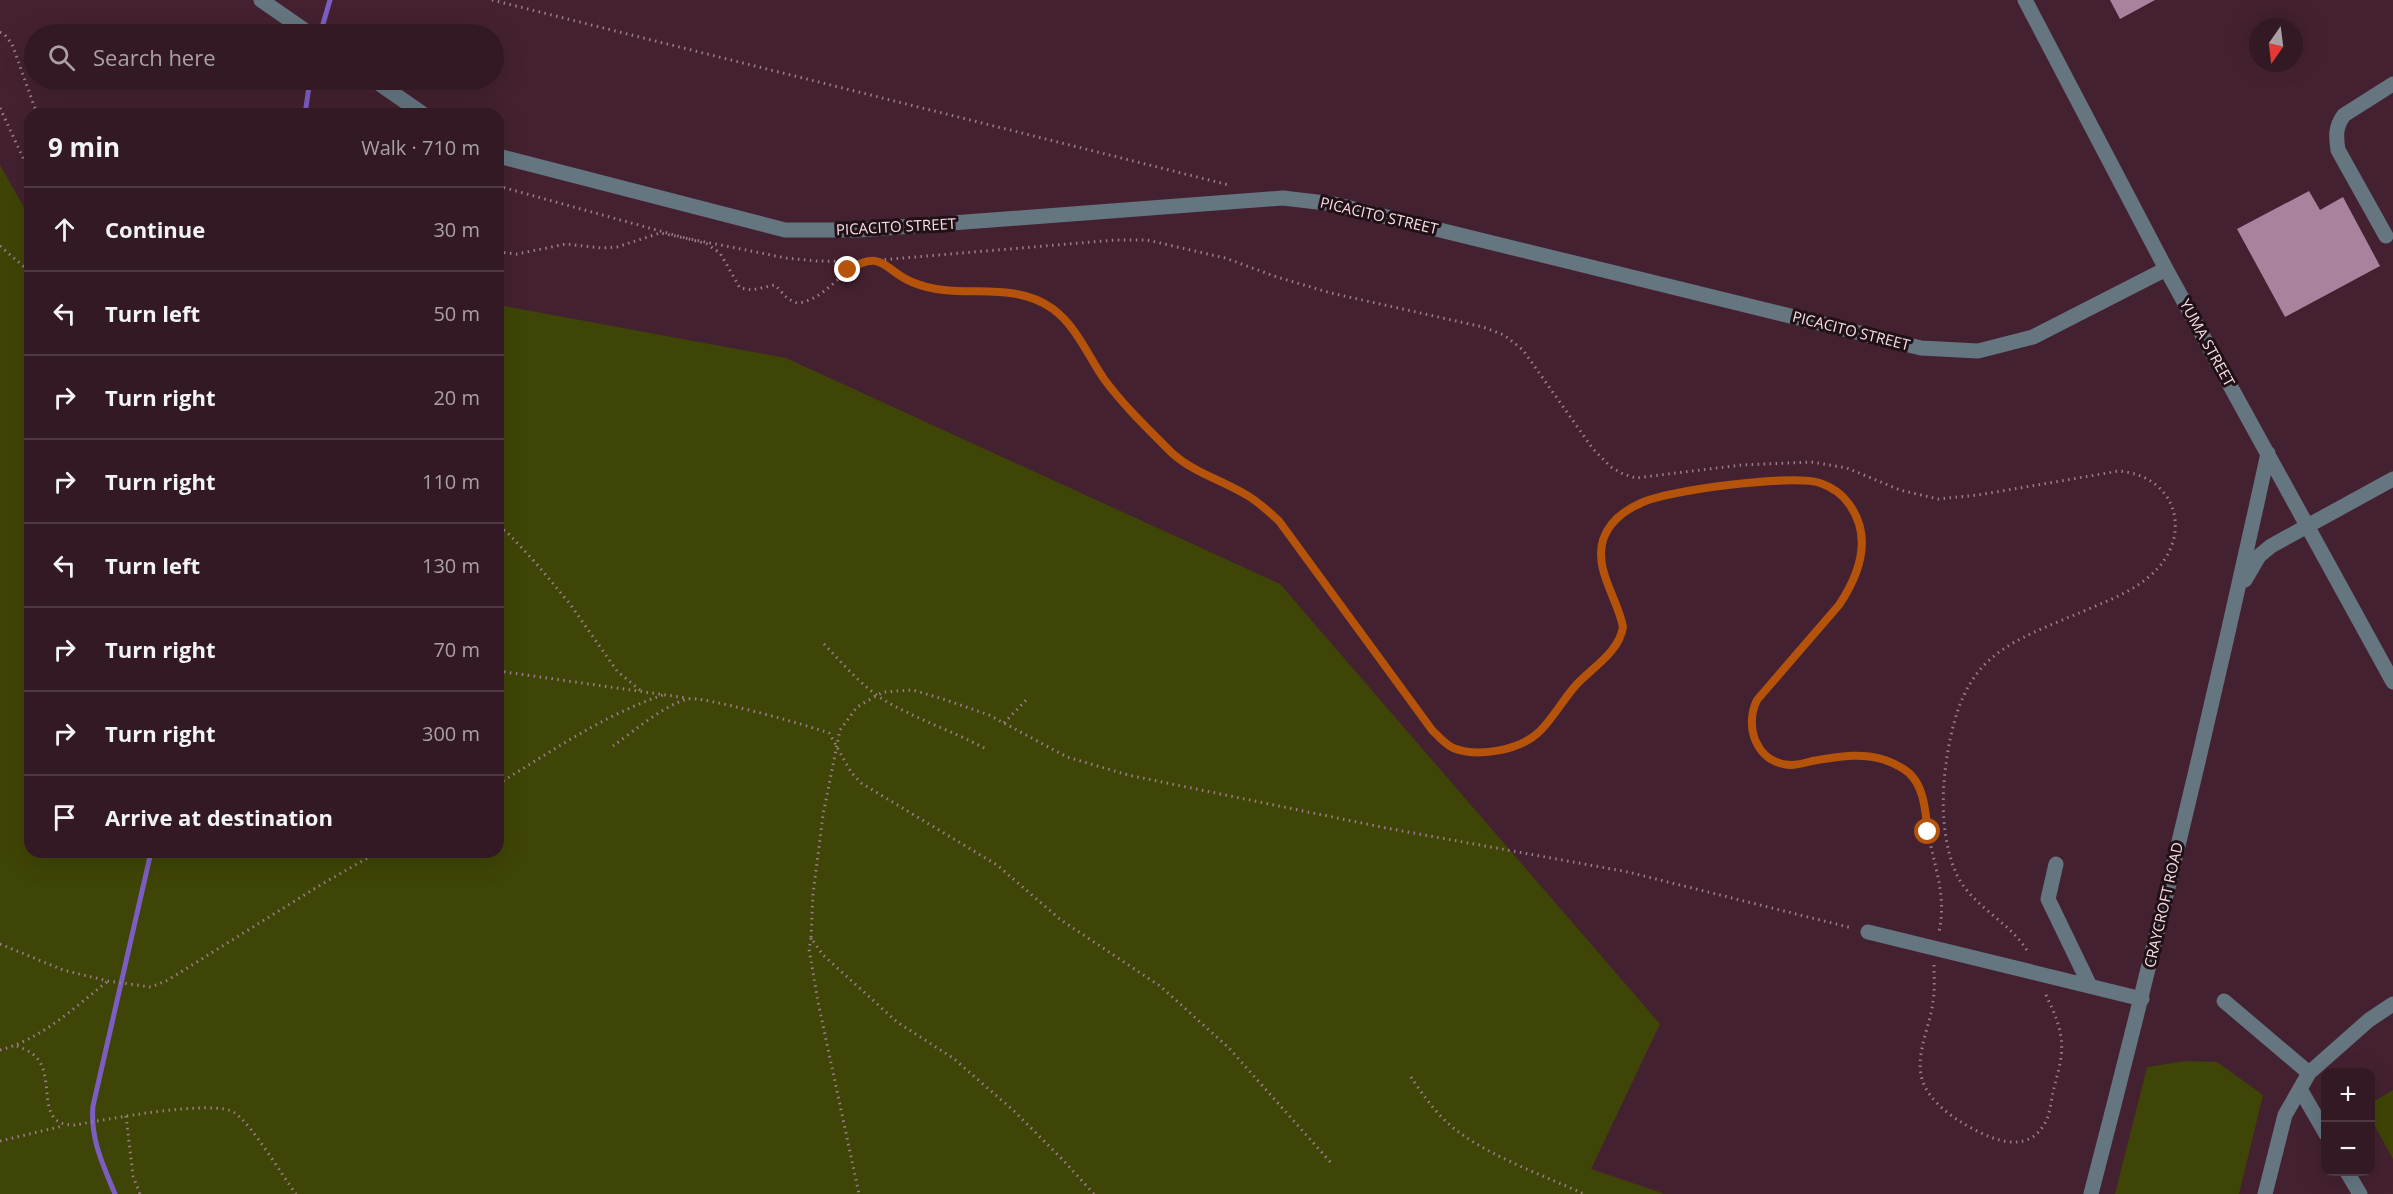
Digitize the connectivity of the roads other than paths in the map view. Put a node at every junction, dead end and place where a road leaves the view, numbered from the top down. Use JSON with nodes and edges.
{"nodes":[{"id":1,"x":261,"y":0,"type":"edge"},
{"id":2,"x":2025,"y":0,"type":"edge"},
{"id":3,"x":296,"y":24,"type":"edge"},
{"id":4,"x":2393,"y":84,"type":"edge"},
{"id":5,"x":388,"y":90,"type":"edge"},
{"id":6,"x":414,"y":108,"type":"edge"},
{"id":7,"x":504,"y":158,"type":"edge"},
{"id":8,"x":2386,"y":236,"type":"dead end"},
{"id":9,"x":2166,"y":269,"type":"junction"},
{"id":10,"x":2268,"y":453,"type":"junction"},
{"id":11,"x":2393,"y":479,"type":"edge"},
{"id":12,"x":2307,"y":526,"type":"junction"},
{"id":13,"x":2233,"y":614,"type":"junction"},
{"id":14,"x":2393,"y":682,"type":"edge"},
{"id":15,"x":2056,"y":864,"type":"dead end"},
{"id":16,"x":1868,"y":932,"type":"road end"},
{"id":17,"x":2090,"y":986,"type":"junction"},
{"id":18,"x":2142,"y":999,"type":"junction"},
{"id":19,"x":2224,"y":1001,"type":"dead end"},
{"id":20,"x":2393,"y":1004,"type":"edge"},
{"id":21,"x":2309,"y":1073,"type":"junction"},
{"id":22,"x":2300,"y":1089,"type":"junction"},
{"id":23,"x":2321,"y":1127,"type":"edge"},
{"id":24,"x":2349,"y":1176,"type":"edge"},
{"id":25,"x":2091,"y":1194,"type":"edge"},
{"id":26,"x":2265,"y":1194,"type":"edge"},
{"id":27,"x":2360,"y":1194,"type":"edge"}],
"edges":[{"from":1,"to":3,"type":"street"},
{"from":2,"to":9,"type":"street","name":"YUMA STREET"},
{"from":4,"to":8,"type":"street"},
{"from":5,"to":6,"type":"street"},
{"from":7,"to":9,"type":"street","name":"PICACITO STREET"},
{"from":9,"to":10,"type":"street","name":"YUMA STREET"},
{"from":10,"to":12,"type":"street","name":"YUMA STREET"},
{"from":10,"to":13,"type":"street","name":"CRAYCROFT ROAD"},
{"from":11,"to":12,"type":"street","name":"CRAYCROFT ROAD"},
{"from":12,"to":13,"type":"street","name":"CRAYCROFT ROAD"},
{"from":12,"to":14,"type":"street","name":"YUMA STREET"},
{"from":13,"to":18,"type":"street","name":"CRAYCROFT ROAD"},
{"from":15,"to":17,"type":"street"},
{"from":16,"to":17,"type":"street"},
{"from":17,"to":18,"type":"street"},
{"from":18,"to":25,"type":"street","name":"CRAYCROFT ROAD"},
{"from":19,"to":21,"type":"street"},
{"from":20,"to":21,"type":"street"},
{"from":21,"to":22,"type":"street"},
{"from":22,"to":23,"type":"street"},
{"from":22,"to":26,"type":"street"},
{"from":24,"to":27,"type":"street"}]}
